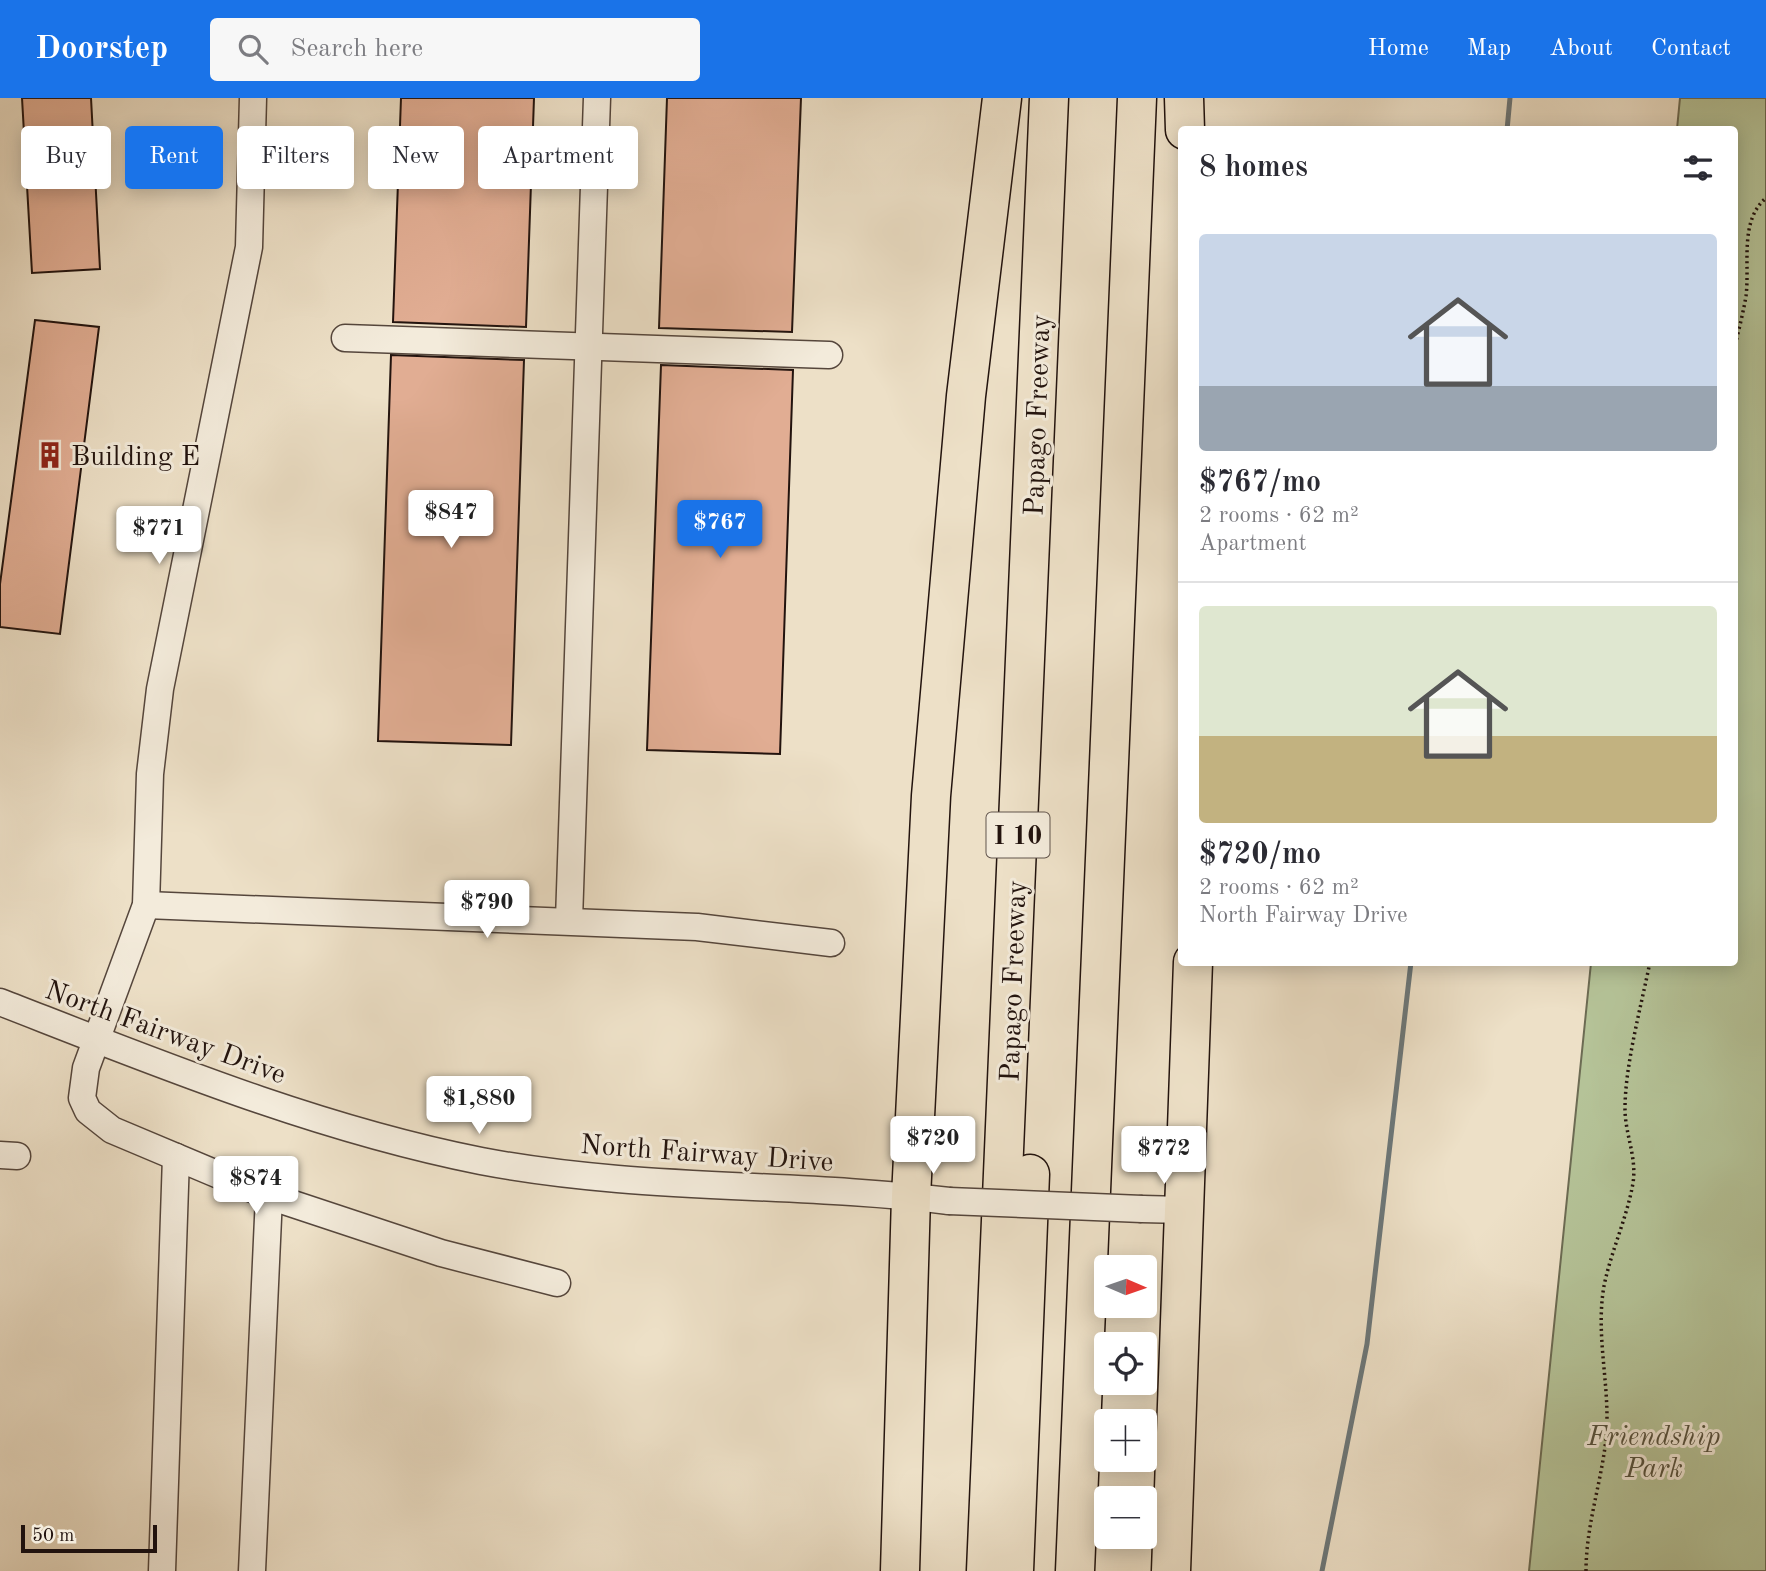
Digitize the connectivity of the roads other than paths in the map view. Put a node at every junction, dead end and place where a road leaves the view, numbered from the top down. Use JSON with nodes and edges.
{"nodes":[{"id":1,"x":253,"y":98,"type":"edge"},
{"id":2,"x":597,"y":98,"type":"edge"},
{"id":3,"x":1002,"y":98,"type":"edge"},
{"id":4,"x":1049,"y":98,"type":"edge"},
{"id":5,"x":1076,"y":98,"type":"edge"},
{"id":6,"x":1137,"y":98,"type":"edge"},
{"id":7,"x":1184,"y":98,"type":"edge"},
{"id":8,"x":1185,"y":126,"type":"edge"},
{"id":9,"x":345,"y":338,"type":"dead end"},
{"id":10,"x":589,"y":346,"type":"junction"},
{"id":11,"x":829,"y":355,"type":"dead end"},
{"id":12,"x":146,"y":905,"type":"junction"},
{"id":13,"x":569,"y":919,"type":"junction"},
{"id":14,"x":831,"y":943,"type":"dead end"},
{"id":15,"x":1194,"y":966,"type":"edge"},
{"id":16,"x":0,"y":1002,"type":"edge"},
{"id":17,"x":99,"y":1039,"type":"junction"},
{"id":18,"x":176,"y":1157,"type":"junction"},
{"id":19,"x":270,"y":1196,"type":"junction"},
{"id":20,"x":911,"y":1197,"type":"junction"},
{"id":21,"x":1184,"y":1210,"type":"junction"},
{"id":22,"x":557,"y":1283,"type":"dead end"},
{"id":23,"x":162,"y":1571,"type":"edge"},
{"id":24,"x":252,"y":1571,"type":"edge"},
{"id":25,"x":900,"y":1571,"type":"edge"},
{"id":26,"x":986,"y":1571,"type":"edge"},
{"id":27,"x":1014,"y":1571,"type":"edge"},
{"id":28,"x":1075,"y":1571,"type":"edge"},
{"id":29,"x":1171,"y":1571,"type":"edge"}],
"edges":[{"from":1,"to":12,"type":"street"},
{"from":2,"to":10,"type":"street"},
{"from":3,"to":20,"type":"highway"},
{"from":4,"to":26,"type":"highway","name":"Papago Freeway","number":"I 10"},
{"from":5,"to":27,"type":"highway"},
{"from":6,"to":28,"type":"highway"},
{"from":7,"to":8,"type":"highway"},
{"from":9,"to":10,"type":"street"},
{"from":10,"to":11,"type":"street"},
{"from":10,"to":13,"type":"street"},
{"from":12,"to":13,"type":"street"},
{"from":12,"to":17,"type":"street"},
{"from":13,"to":14,"type":"street"},
{"from":15,"to":21,"type":"highway"},
{"from":16,"to":17,"type":"street","name":"North Fairway Drive"},
{"from":17,"to":18,"type":"street"},
{"from":17,"to":20,"type":"street","name":"North Fairway Drive"},
{"from":18,"to":19,"type":"street"},
{"from":18,"to":23,"type":"street"},
{"from":19,"to":22,"type":"street"},
{"from":19,"to":24,"type":"street"},
{"from":20,"to":21,"type":"street","name":"North Fairway Drive","bridge":true},
{"from":20,"to":25,"type":"highway"},
{"from":21,"to":29,"type":"highway"}]}
